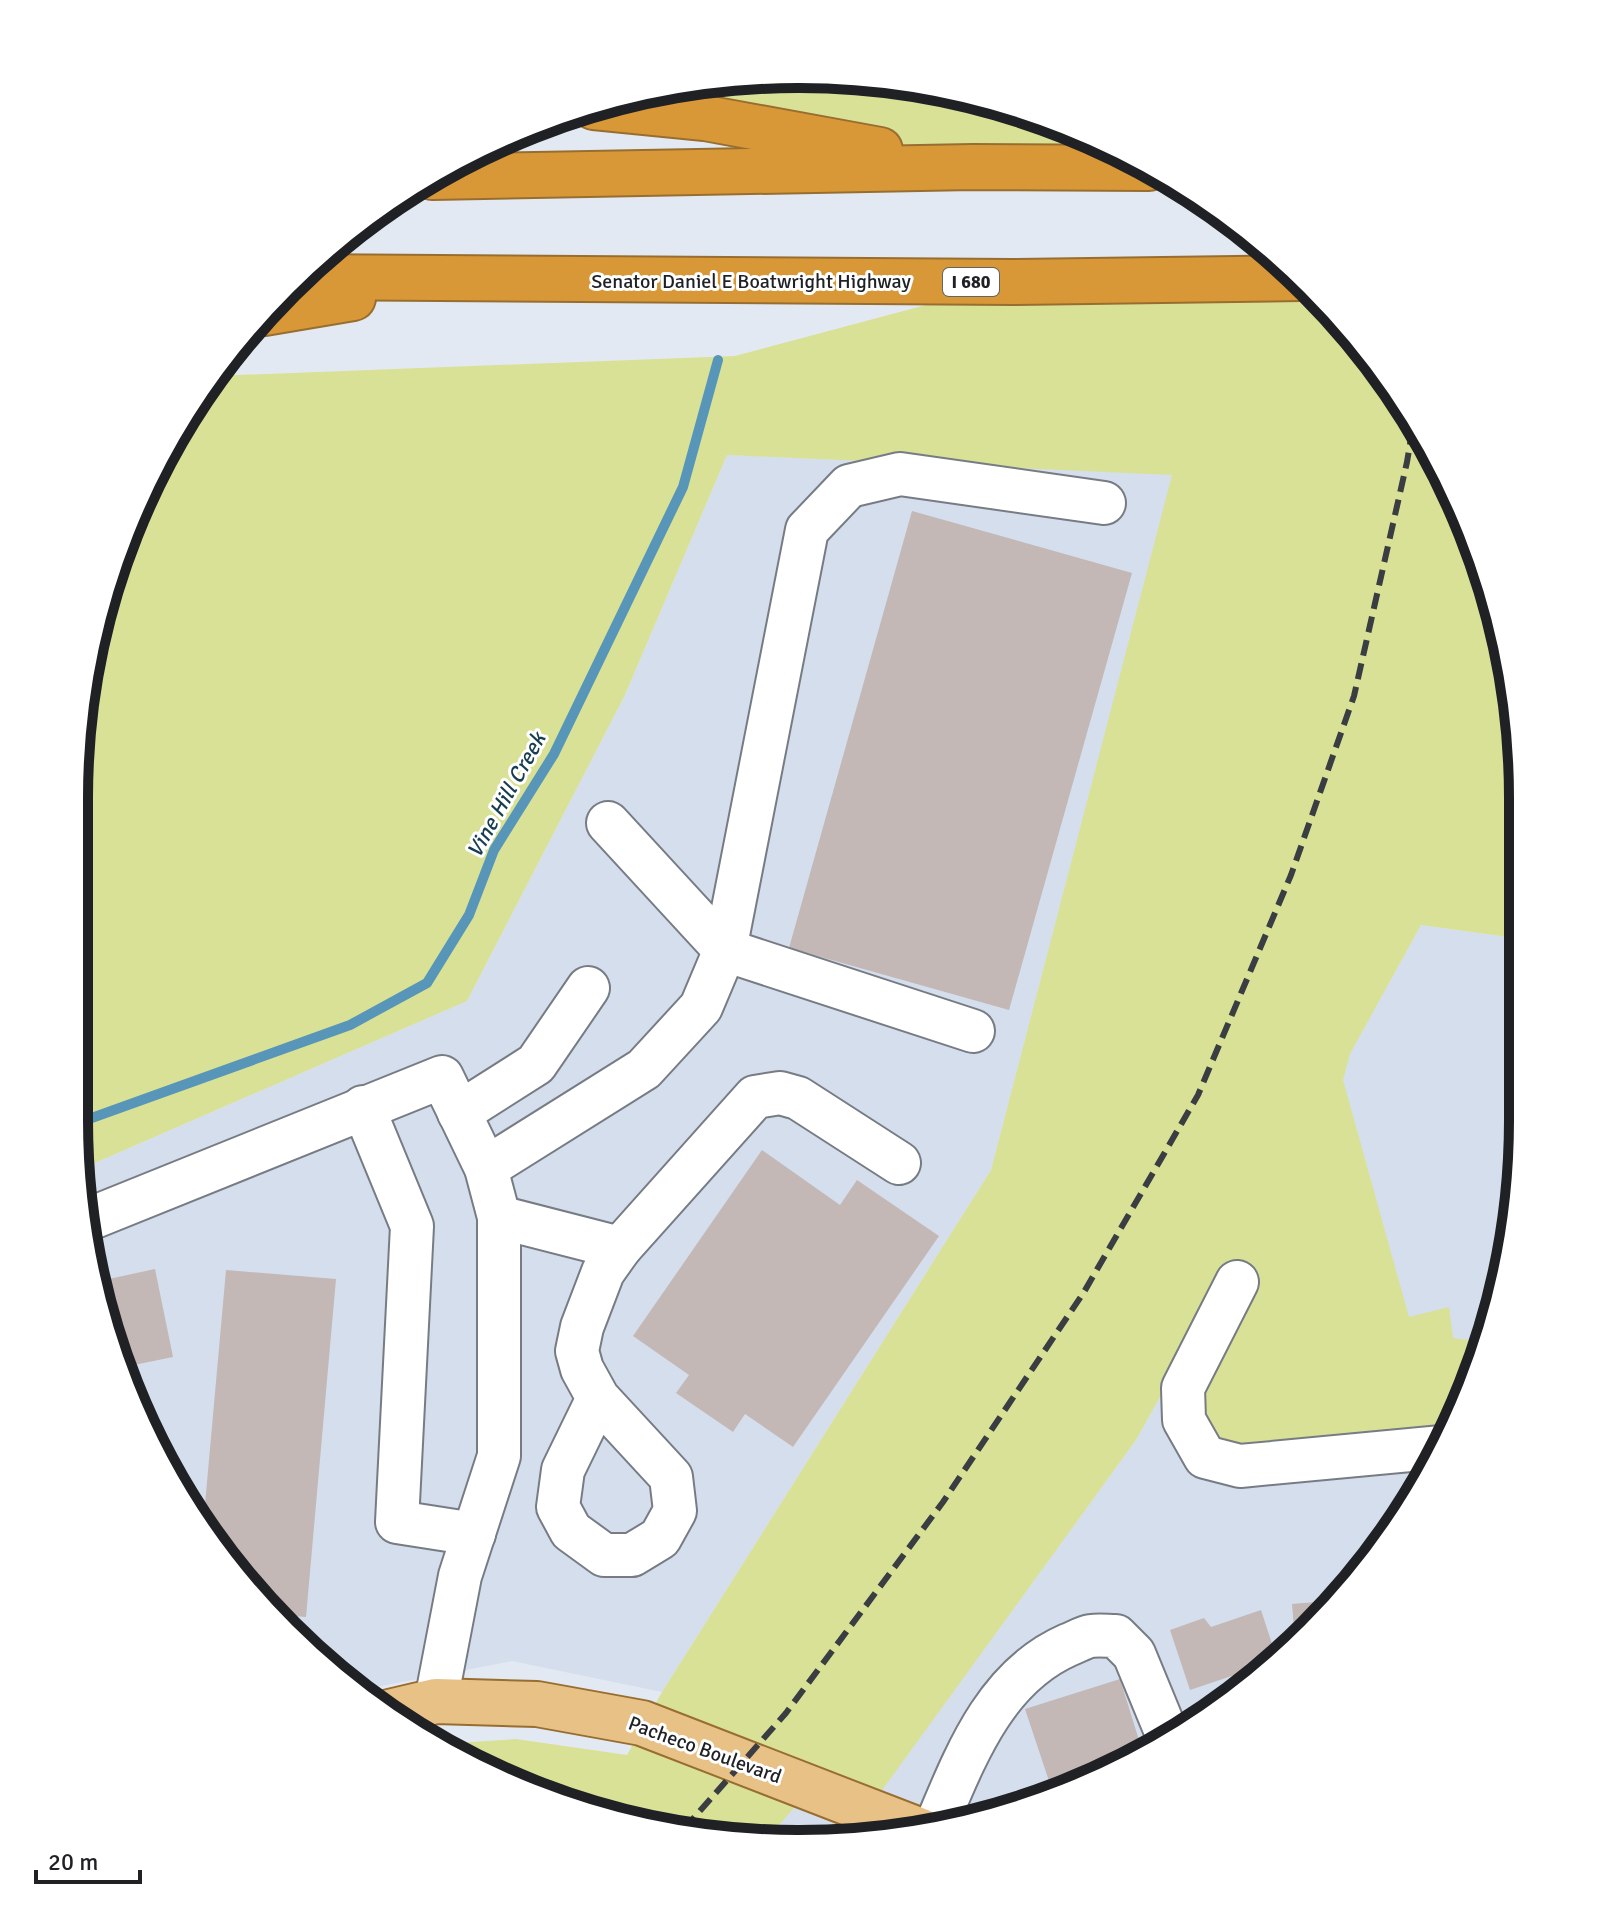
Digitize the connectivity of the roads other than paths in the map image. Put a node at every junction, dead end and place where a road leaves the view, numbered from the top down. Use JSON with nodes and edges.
{"nodes":[{"id":1,"x":624,"y":110,"type":"edge"},
{"id":2,"x":973,"y":167,"type":"junction"},
{"id":3,"x":1126,"y":168,"type":"edge"},
{"id":4,"x":455,"y":177,"type":"edge"},
{"id":5,"x":316,"y":277,"type":"edge"},
{"id":6,"x":470,"y":277,"type":"junction"},
{"id":7,"x":1282,"y":278,"type":"edge"},
{"id":8,"x":283,"y":310,"type":"edge"},
{"id":9,"x":1104,"y":503,"type":"dead end"},
{"id":10,"x":608,"y":823,"type":"dead end"},
{"id":11,"x":725,"y":950,"type":"junction"},
{"id":12,"x":588,"y":988,"type":"dead end"},
{"id":13,"x":973,"y":1031,"type":"dead end"},
{"id":14,"x":363,"y":1107,"type":"junction"},
{"id":15,"x":459,"y":1113,"type":"junction"},
{"id":16,"x":899,"y":1163,"type":"dead end"},
{"id":17,"x":486,"y":1168,"type":"junction"},
{"id":18,"x":95,"y":1217,"type":"edge"},
{"id":19,"x":499,"y":1217,"type":"junction"},
{"id":20,"x":620,"y":1248,"type":"junction"},
{"id":21,"x":1237,"y":1282,"type":"dead end"},
{"id":22,"x":598,"y":1398,"type":"dead end"},
{"id":23,"x":1428,"y":1448,"type":"edge"},
{"id":24,"x":474,"y":1534,"type":"junction"},
{"id":25,"x":436,"y":1701,"type":"junction"},
{"id":26,"x":402,"y":1709,"type":"edge"},
{"id":27,"x":1165,"y":1728,"type":"edge"},
{"id":28,"x":918,"y":1819,"type":"edge"},
{"id":29,"x":896,"y":1823,"type":"edge"}],
"edges":[{"from":1,"to":2,"type":"highway"},
{"from":2,"to":3,"type":"highway"},
{"from":2,"to":4,"type":"highway"},
{"from":5,"to":6,"type":"highway","name":"Senator Daniel E Boatwright Highway","number":"I 680"},
{"from":6,"to":7,"type":"highway","name":"Senator Daniel E Boatwright Highway","number":"I 680"},
{"from":6,"to":8,"type":"highway"},
{"from":9,"to":11,"type":"lane"},
{"from":10,"to":11,"type":"lane"},
{"from":11,"to":13,"type":"lane"},
{"from":11,"to":17,"type":"lane"},
{"from":12,"to":15,"type":"lane"},
{"from":14,"to":15,"type":"lane"},
{"from":14,"to":18,"type":"lane"},
{"from":14,"to":24,"type":"lane"},
{"from":15,"to":17,"type":"lane"},
{"from":16,"to":20,"type":"lane"},
{"from":17,"to":19,"type":"lane"},
{"from":19,"to":20,"type":"lane"},
{"from":19,"to":24,"type":"lane"},
{"from":20,"to":22,"type":"lane"},
{"from":21,"to":23,"type":"lane"},
{"from":24,"to":25,"type":"lane"},
{"from":25,"to":26,"type":"main road","name":"Pacheco Boulevard"},
{"from":25,"to":29,"type":"main road","name":"Pacheco Boulevard"},
{"from":27,"to":28,"type":"lane"}]}
